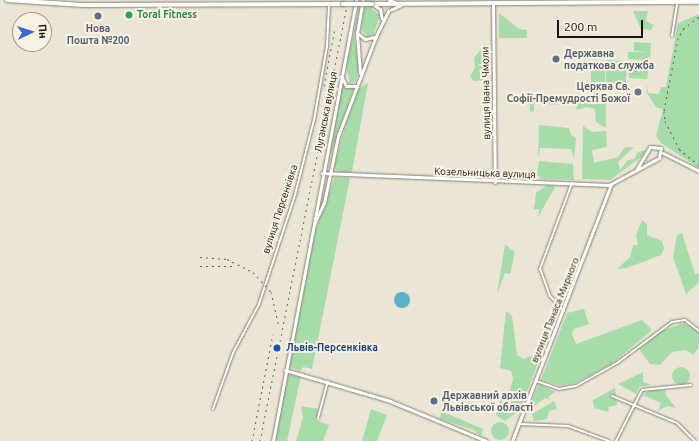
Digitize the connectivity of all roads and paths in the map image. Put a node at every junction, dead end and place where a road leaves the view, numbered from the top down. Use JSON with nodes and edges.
{"nodes":[{"id":1,"x":7,"y":0,"type":"edge"},
{"id":2,"x":180,"y":0,"type":"edge"},
{"id":3,"x":356,"y":0,"type":"edge"},
{"id":4,"x":363,"y":0,"type":"edge"},
{"id":5,"x":382,"y":0,"type":"edge"},
{"id":6,"x":389,"y":0,"type":"edge"},
{"id":7,"x":678,"y":1,"type":"edge"},
{"id":8,"x":46,"y":2,"type":"edge"},
{"id":9,"x":474,"y":2,"type":"edge"},
{"id":10,"x":699,"y":2,"type":"edge"},
{"id":11,"x":329,"y":4,"type":"junction"},
{"id":12,"x":372,"y":4,"type":"junction"},
{"id":13,"x":406,"y":4,"type":"junction"},
{"id":14,"x":493,"y":4,"type":"junction"},
{"id":15,"x":180,"y":5,"type":"junction"},
{"id":16,"x":381,"y":24,"type":"junction"},
{"id":17,"x":357,"y":33,"type":"junction"},
{"id":18,"x":376,"y":36,"type":"junction"},
{"id":19,"x":672,"y":36,"type":"dead end"},
{"id":20,"x":341,"y":75,"type":"junction"},
{"id":21,"x":360,"y":78,"type":"junction"},
{"id":22,"x":357,"y":86,"type":"junction"},
{"id":23,"x":648,"y":153,"type":"junction"},
{"id":24,"x":663,"y":153,"type":"junction"},
{"id":25,"x":655,"y":160,"type":"junction"},
{"id":26,"x":636,"y":170,"type":"junction"},
{"id":27,"x":699,"y":171,"type":"edge"},
{"id":28,"x":322,"y":173,"type":"junction"},
{"id":29,"x":329,"y":174,"type":"junction"},
{"id":30,"x":495,"y":182,"type":"junction"},
{"id":31,"x":572,"y":184,"type":"junction"},
{"id":32,"x":611,"y":184,"type":"junction"},
{"id":33,"x":313,"y":227,"type":"junction"},
{"id":34,"x":564,"y":311,"type":"junction"},
{"id":35,"x":699,"y":331,"type":"edge"},
{"id":36,"x":285,"y":370,"type":"junction"},
{"id":37,"x":328,"y":381,"type":"junction"},
{"id":38,"x":536,"y":381,"type":"junction"},
{"id":39,"x":691,"y":385,"type":"dead end"},
{"id":40,"x":612,"y":396,"type":"dead end"},
{"id":41,"x":634,"y":406,"type":"junction"},
{"id":42,"x":213,"y":409,"type":"dead end"},
{"id":43,"x":318,"y":418,"type":"dead end"},
{"id":44,"x":519,"y":424,"type":"junction"},
{"id":45,"x":273,"y":441,"type":"edge"},
{"id":46,"x":486,"y":441,"type":"edge"},
{"id":47,"x":512,"y":441,"type":"edge"},
{"id":48,"x":609,"y":441,"type":"edge"},
{"id":49,"x":616,"y":441,"type":"edge"},
{"id":50,"x":695,"y":441,"type":"edge"}],
"edges":[{"from":1,"to":8,"type":"main road"},
{"from":2,"to":15,"type":"main road"},
{"from":3,"to":20,"type":"main road","name":"Луганська вулиця"},
{"from":4,"to":17,"type":"main road","name":"Луганська вулиця"},
{"from":5,"to":12,"type":"main road"},
{"from":6,"to":13,"type":"main road"},
{"from":7,"to":10,"type":"main road"},
{"from":7,"to":14,"type":"main road"},
{"from":7,"to":19,"type":"street"},
{"from":8,"to":15,"type":"main road"},
{"from":9,"to":13,"type":"main road"},
{"from":9,"to":14,"type":"main road"},
{"from":11,"to":12,"type":"main road","bridge":true},
{"from":11,"to":15,"type":"main road"},
{"from":11,"to":42,"type":"street","name":"вулиця Персенківка"},
{"from":12,"to":13,"type":"main road"},
{"from":12,"to":16,"type":"main road"},
{"from":13,"to":16,"type":"main road","name":"Луганська вулиця"},
{"from":14,"to":30,"type":"main road","name":"вулиця Івана Чмоли"},
{"from":16,"to":18,"type":"main road","name":"Луганська вулиця"},
{"from":17,"to":18,"type":"main road"},
{"from":17,"to":21,"type":"main road","name":"Луганська вулиця"},
{"from":18,"to":21,"type":"main road","name":"Луганська вулиця"},
{"from":20,"to":22,"type":"main road"},
{"from":20,"to":28,"type":"main road","name":"Луганська вулиця"},
{"from":21,"to":22,"type":"main road","name":"Луганська вулиця"},
{"from":22,"to":29,"type":"main road","name":"Луганська вулиця"},
{"from":23,"to":24,"type":"main road","name":"Козельницька вулиця"},
{"from":23,"to":25,"type":"main road"},
{"from":23,"to":26,"type":"main road","name":"Козельницька вулиця"},
{"from":24,"to":25,"type":"main road","name":"Козельницька вулиця"},
{"from":24,"to":27,"type":"main road"},
{"from":25,"to":26,"type":"main road","name":"Козельницька вулиця"},
{"from":26,"to":32,"type":"main road","name":"Козельницька вулиця"},
{"from":28,"to":29,"type":"main road","name":"Козельницька вулиця"},
{"from":28,"to":33,"type":"main road","name":"Луганська вулиця"},
{"from":29,"to":30,"type":"main road","name":"Козельницька вулиця"},
{"from":29,"to":33,"type":"main road","name":"Луганська вулиця"},
{"from":30,"to":31,"type":"main road","name":"Козельницька вулиця"},
{"from":31,"to":32,"type":"main road","name":"Козельницька вулиця"},
{"from":31,"to":34,"type":"street"},
{"from":32,"to":34,"type":"main road","name":"вулиця Панаса Мирного"},
{"from":33,"to":36,"type":"main road","name":"Луганська вулиця"},
{"from":34,"to":38,"type":"main road","name":"вулиця Панаса Мирного"},
{"from":35,"to":38,"type":"street"},
{"from":36,"to":37,"type":"main road"},
{"from":36,"to":45,"type":"main road","name":"Луганська вулиця"},
{"from":37,"to":43,"type":"street"},
{"from":37,"to":46,"type":"main road"},
{"from":38,"to":44,"type":"main road","name":"вулиця Панаса Мирного"},
{"from":39,"to":41,"type":"street"},
{"from":40,"to":41,"type":"street"},
{"from":41,"to":49,"type":"street"},
{"from":41,"to":50,"type":"street"},
{"from":44,"to":47,"type":"main road","name":"вулиця Панаса Мирного"},
{"from":44,"to":48,"type":"street"}]}
